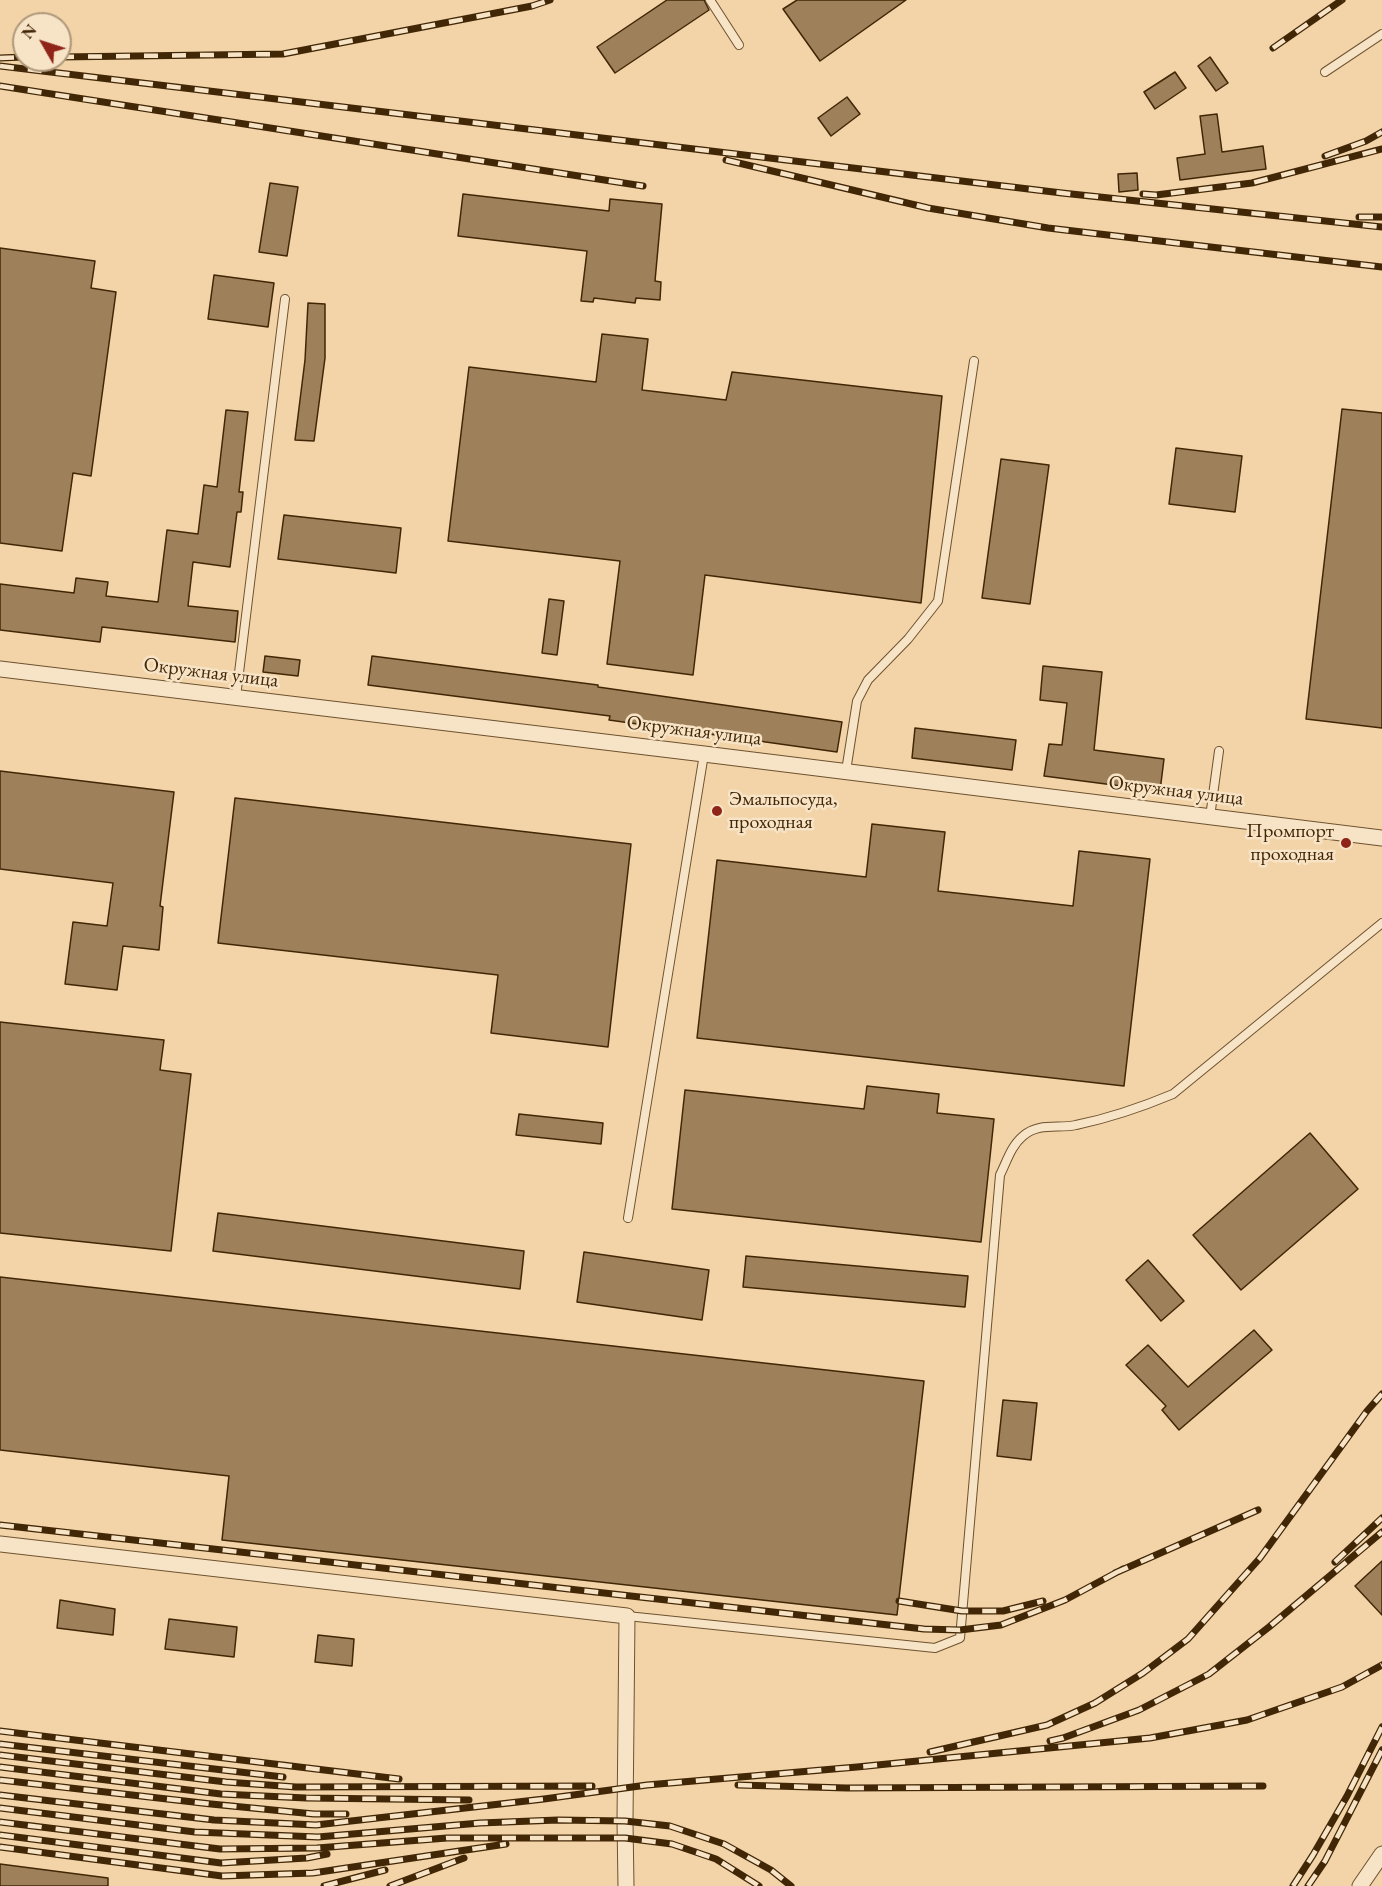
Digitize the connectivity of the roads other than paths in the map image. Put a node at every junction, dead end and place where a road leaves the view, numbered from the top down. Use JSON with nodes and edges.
{"nodes":[{"id":1,"x":710,"y":0,"type":"edge"},
{"id":2,"x":1382,"y":34,"type":"edge"},
{"id":3,"x":739,"y":45,"type":"dead end"},
{"id":4,"x":1325,"y":72,"type":"dead end"},
{"id":5,"x":285,"y":299,"type":"dead end"},
{"id":6,"x":974,"y":361,"type":"dead end"},
{"id":7,"x":0,"y":669,"type":"edge"},
{"id":8,"x":236,"y":697,"type":"junction"},
{"id":9,"x":1219,"y":751,"type":"dead end"},
{"id":10,"x":704,"y":754,"type":"junction"},
{"id":11,"x":846,"y":771,"type":"junction"},
{"id":12,"x":1210,"y":817,"type":"junction"},
{"id":13,"x":1382,"y":838,"type":"edge"},
{"id":14,"x":1382,"y":923,"type":"edge"},
{"id":15,"x":628,"y":1218,"type":"dead end"},
{"id":16,"x":0,"y":1544,"type":"edge"},
{"id":17,"x":627,"y":1616,"type":"junction"},
{"id":18,"x":1382,"y":1854,"type":"edge"},
{"id":19,"x":626,"y":1886,"type":"edge"},
{"id":20,"x":1360,"y":1886,"type":"edge"}],
"edges":[{"from":1,"to":3,"type":"lane"},
{"from":2,"to":4,"type":"lane"},
{"from":5,"to":8,"type":"lane"},
{"from":6,"to":11,"type":"lane"},
{"from":7,"to":8,"type":"street","name":"Окружная улица"},
{"from":8,"to":10,"type":"street","name":"Окружная улица"},
{"from":9,"to":12,"type":"lane"},
{"from":10,"to":11,"type":"street","name":"Окружная улица"},
{"from":10,"to":15,"type":"lane"},
{"from":11,"to":12,"type":"street","name":"Окружная улица"},
{"from":12,"to":13,"type":"street","name":"Окружная улица"},
{"from":14,"to":17,"type":"lane"},
{"from":16,"to":17,"type":"street"},
{"from":17,"to":19,"type":"street"},
{"from":18,"to":20,"type":"street"}]}
